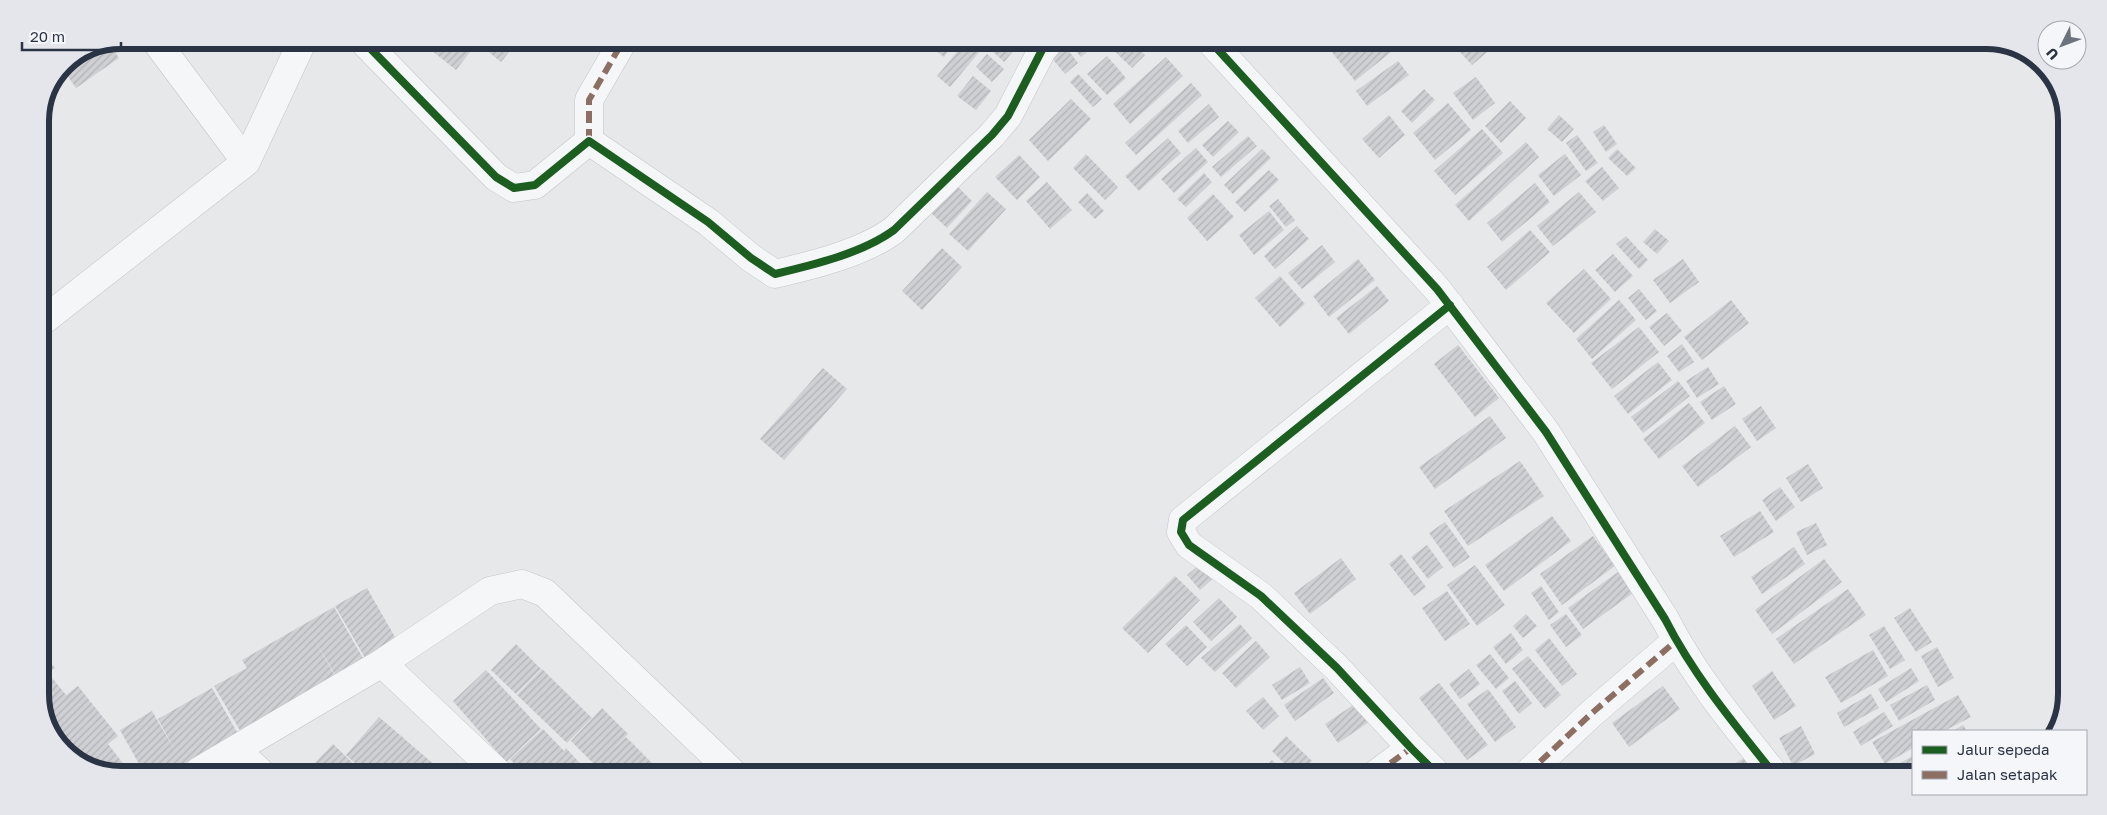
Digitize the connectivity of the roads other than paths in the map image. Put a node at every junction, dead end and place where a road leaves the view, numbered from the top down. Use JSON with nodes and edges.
{"nodes":[{"id":1,"x":162,"y":49,"type":"edge"},
{"id":2,"x":299,"y":49,"type":"edge"},
{"id":3,"x":372,"y":49,"type":"edge"},
{"id":4,"x":618,"y":49,"type":"edge"},
{"id":5,"x":1043,"y":49,"type":"edge"},
{"id":6,"x":1218,"y":49,"type":"edge"},
{"id":7,"x":589,"y":141,"type":"junction"},
{"id":8,"x":246,"y":162,"type":"junction"},
{"id":9,"x":1450,"y":305,"type":"junction"},
{"id":10,"x":49,"y":316,"type":"edge"},
{"id":11,"x":1676,"y":641,"type":"junction"},
{"id":12,"x":382,"y":662,"type":"junction"},
{"id":13,"x":1411,"y":748,"type":"junction"},
{"id":14,"x":236,"y":750,"type":"junction"},
{"id":15,"x":208,"y":766,"type":"edge"},
{"id":16,"x":254,"y":766,"type":"edge"},
{"id":17,"x":491,"y":766,"type":"edge"},
{"id":18,"x":726,"y":766,"type":"edge"},
{"id":19,"x":1387,"y":766,"type":"edge"},
{"id":20,"x":1429,"y":766,"type":"edge"},
{"id":21,"x":1536,"y":766,"type":"edge"},
{"id":22,"x":1768,"y":766,"type":"edge"}],
"edges":[{"from":1,"to":8,"type":"street"},
{"from":2,"to":8,"type":"street"},
{"from":3,"to":7,"type":"street"},
{"from":4,"to":7,"type":"street"},
{"from":5,"to":7,"type":"street"},
{"from":6,"to":9,"type":"street"},
{"from":8,"to":10,"type":"street"},
{"from":9,"to":11,"type":"street"},
{"from":9,"to":13,"type":"street"},
{"from":11,"to":21,"type":"street"},
{"from":11,"to":22,"type":"street"},
{"from":12,"to":14,"type":"street"},
{"from":12,"to":17,"type":"street"},
{"from":12,"to":18,"type":"street"},
{"from":13,"to":19,"type":"street"},
{"from":13,"to":20,"type":"street"},
{"from":14,"to":15,"type":"street"},
{"from":14,"to":16,"type":"street"}]}
